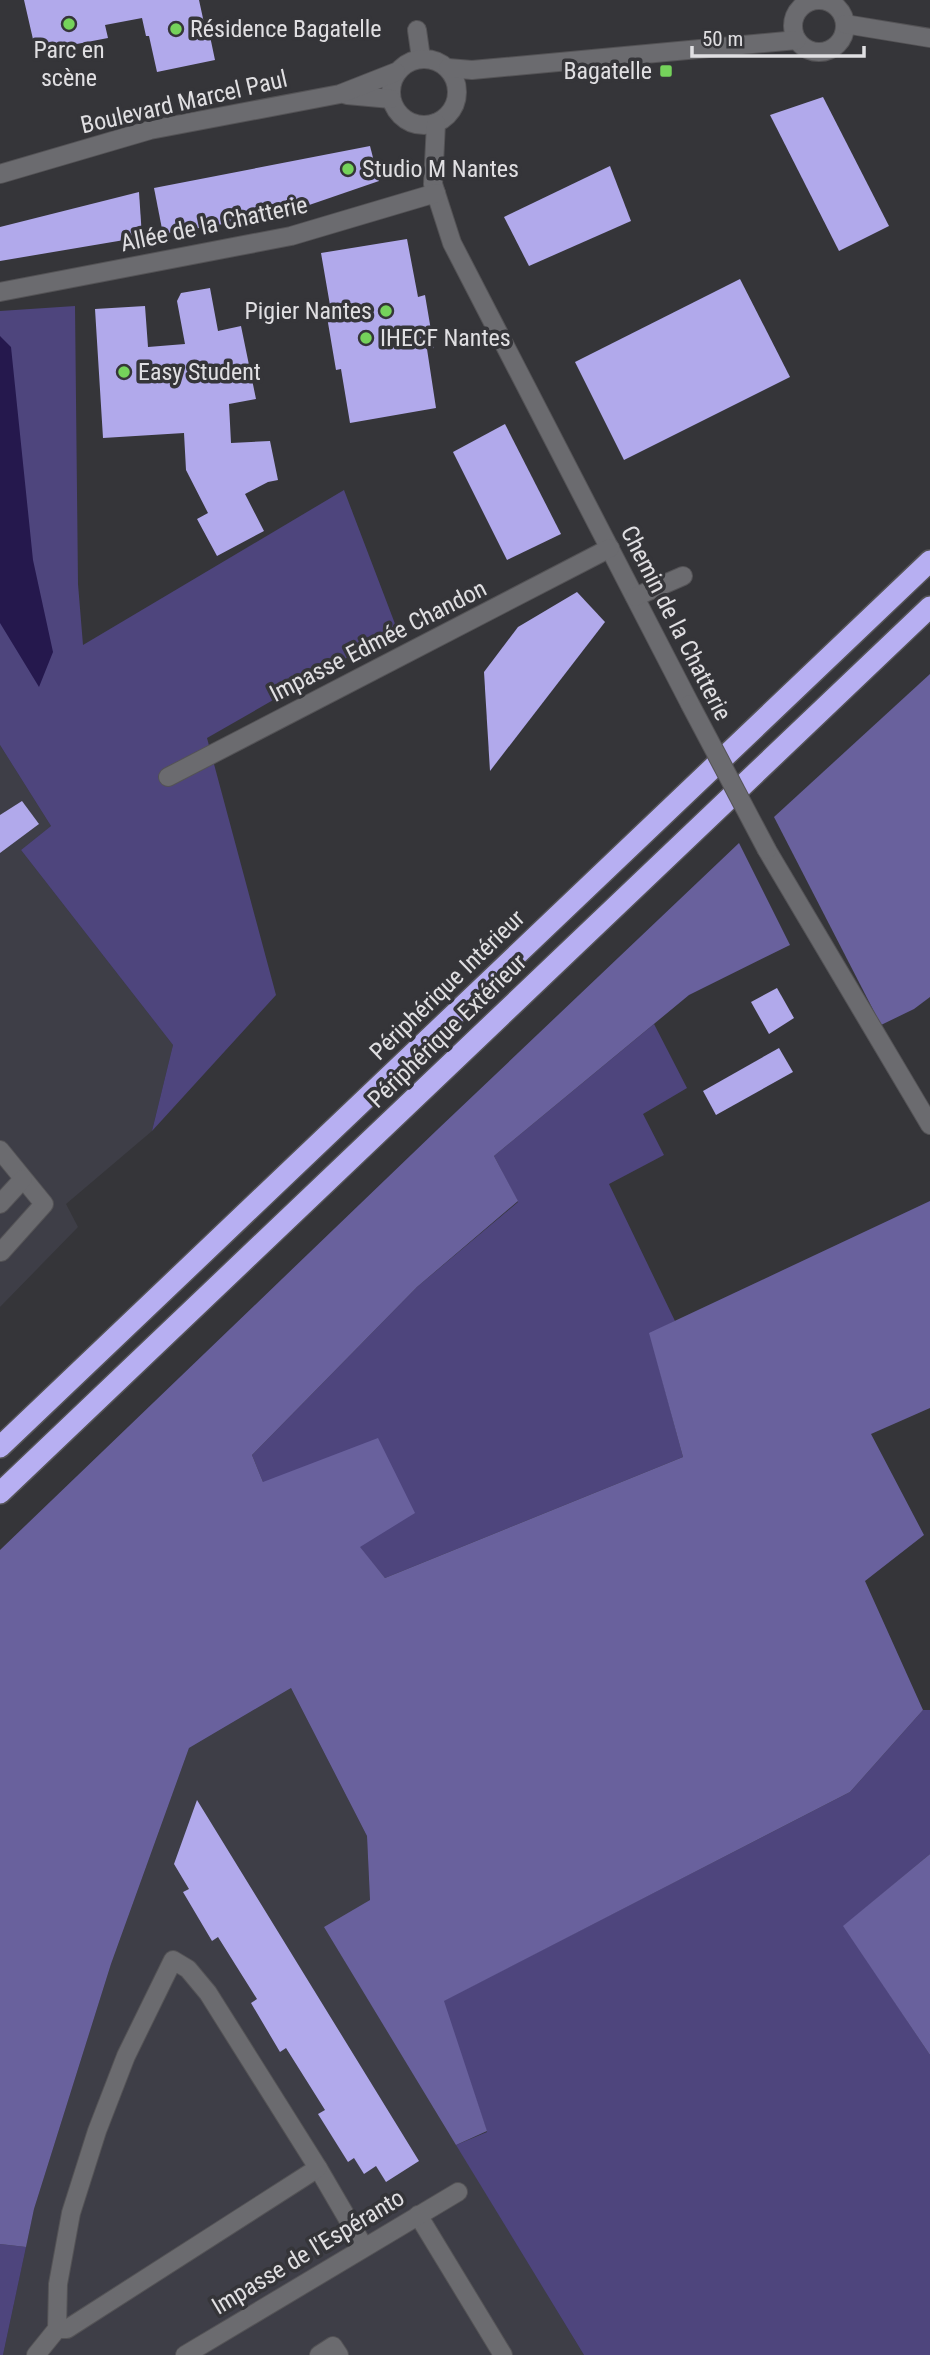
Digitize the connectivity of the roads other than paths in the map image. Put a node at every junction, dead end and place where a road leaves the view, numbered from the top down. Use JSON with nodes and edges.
{"nodes":[{"id":1,"x":815,"y":0,"type":"edge"},
{"id":2,"x":845,"y":24,"type":"junction"},
{"id":3,"x":416,"y":30,"type":"dead end"},
{"id":4,"x":930,"y":38,"type":"edge"},
{"id":5,"x":797,"y":40,"type":"junction"},
{"id":6,"x":421,"y":58,"type":"junction"},
{"id":7,"x":448,"y":68,"type":"junction"},
{"id":8,"x":396,"y":72,"type":"junction"},
{"id":9,"x":340,"y":94,"type":"junction"},
{"id":10,"x":391,"y":99,"type":"junction"},
{"id":11,"x":436,"y":123,"type":"junction"},
{"id":12,"x":0,"y":174,"type":"edge"},
{"id":13,"x":436,"y":193,"type":"junction"},
{"id":14,"x":0,"y":292,"type":"edge"},
{"id":15,"x":610,"y":548,"type":"junction"},
{"id":16,"x":930,"y":561,"type":"edge"},
{"id":17,"x":683,"y":576,"type":"dead end"},
{"id":18,"x":635,"y":597,"type":"junction"},
{"id":19,"x":930,"y":607,"type":"edge"},
{"id":20,"x":168,"y":777,"type":"dead end"},
{"id":21,"x":930,"y":1125,"type":"edge"},
{"id":22,"x":0,"y":1150,"type":"edge"},
{"id":23,"x":23,"y":1179,"type":"junction"},
{"id":24,"x":0,"y":1204,"type":"edge"},
{"id":25,"x":1,"y":1252,"type":"edge"},
{"id":26,"x":0,"y":1447,"type":"edge"},
{"id":27,"x":0,"y":1493,"type":"edge"},
{"id":28,"x":318,"y":2168,"type":"junction"},
{"id":29,"x":458,"y":2192,"type":"dead end"},
{"id":30,"x":418,"y":2215,"type":"junction"},
{"id":31,"x":364,"y":2247,"type":"junction"},
{"id":32,"x":57,"y":2329,"type":"junction"},
{"id":33,"x":36,"y":2355,"type":"edge"},
{"id":34,"x":185,"y":2355,"type":"edge"},
{"id":35,"x":319,"y":2355,"type":"edge"},
{"id":36,"x":339,"y":2355,"type":"edge"},
{"id":37,"x":503,"y":2355,"type":"edge"}],
"edges":[{"from":1,"to":2,"type":"street"},
{"from":1,"to":5,"type":"street"},
{"from":2,"to":4,"type":"street"},
{"from":2,"to":5,"type":"street"},
{"from":3,"to":6,"type":"street"},
{"from":5,"to":7,"type":"street"},
{"from":6,"to":7,"type":"street"},
{"from":6,"to":8,"type":"street"},
{"from":7,"to":11,"type":"street"},
{"from":8,"to":9,"type":"street","name":"Boulevard Marcel Paul"},
{"from":8,"to":10,"type":"street"},
{"from":9,"to":10,"type":"street","name":"Boulevard Marcel Paul"},
{"from":9,"to":12,"type":"street","name":"Boulevard Marcel Paul"},
{"from":10,"to":11,"type":"street"},
{"from":11,"to":13,"type":"street","name":"Chemin de la Chatterie"},
{"from":13,"to":14,"type":"street","name":"Allée de la Chatterie"},
{"from":13,"to":15,"type":"street","name":"Chemin de la Chatterie"},
{"from":15,"to":18,"type":"street","name":"Chemin de la Chatterie"},
{"from":15,"to":20,"type":"street","name":"Impasse Edmée Chandon"},
{"from":16,"to":26,"type":"highway","name":"Périphérique Intérieur"},
{"from":17,"to":18,"type":"street"},
{"from":18,"to":21,"type":"street","name":"Chemin de la Chatterie","bridge":true},
{"from":19,"to":27,"type":"highway","name":"Périphérique Extérieur"},
{"from":22,"to":23,"type":"street"},
{"from":23,"to":24,"type":"street"},
{"from":23,"to":25,"type":"street"},
{"from":28,"to":31,"type":"street"},
{"from":28,"to":32,"type":"street"},
{"from":28,"to":32,"type":"street"},
{"from":29,"to":30,"type":"street","name":"Impasse de l'Espéranto"},
{"from":30,"to":31,"type":"street","name":"Impasse de l'Espéranto"},
{"from":30,"to":37,"type":"street"},
{"from":31,"to":34,"type":"street","name":"Impasse de l'Espéranto"},
{"from":32,"to":33,"type":"street"},
{"from":35,"to":36,"type":"street"}]}
